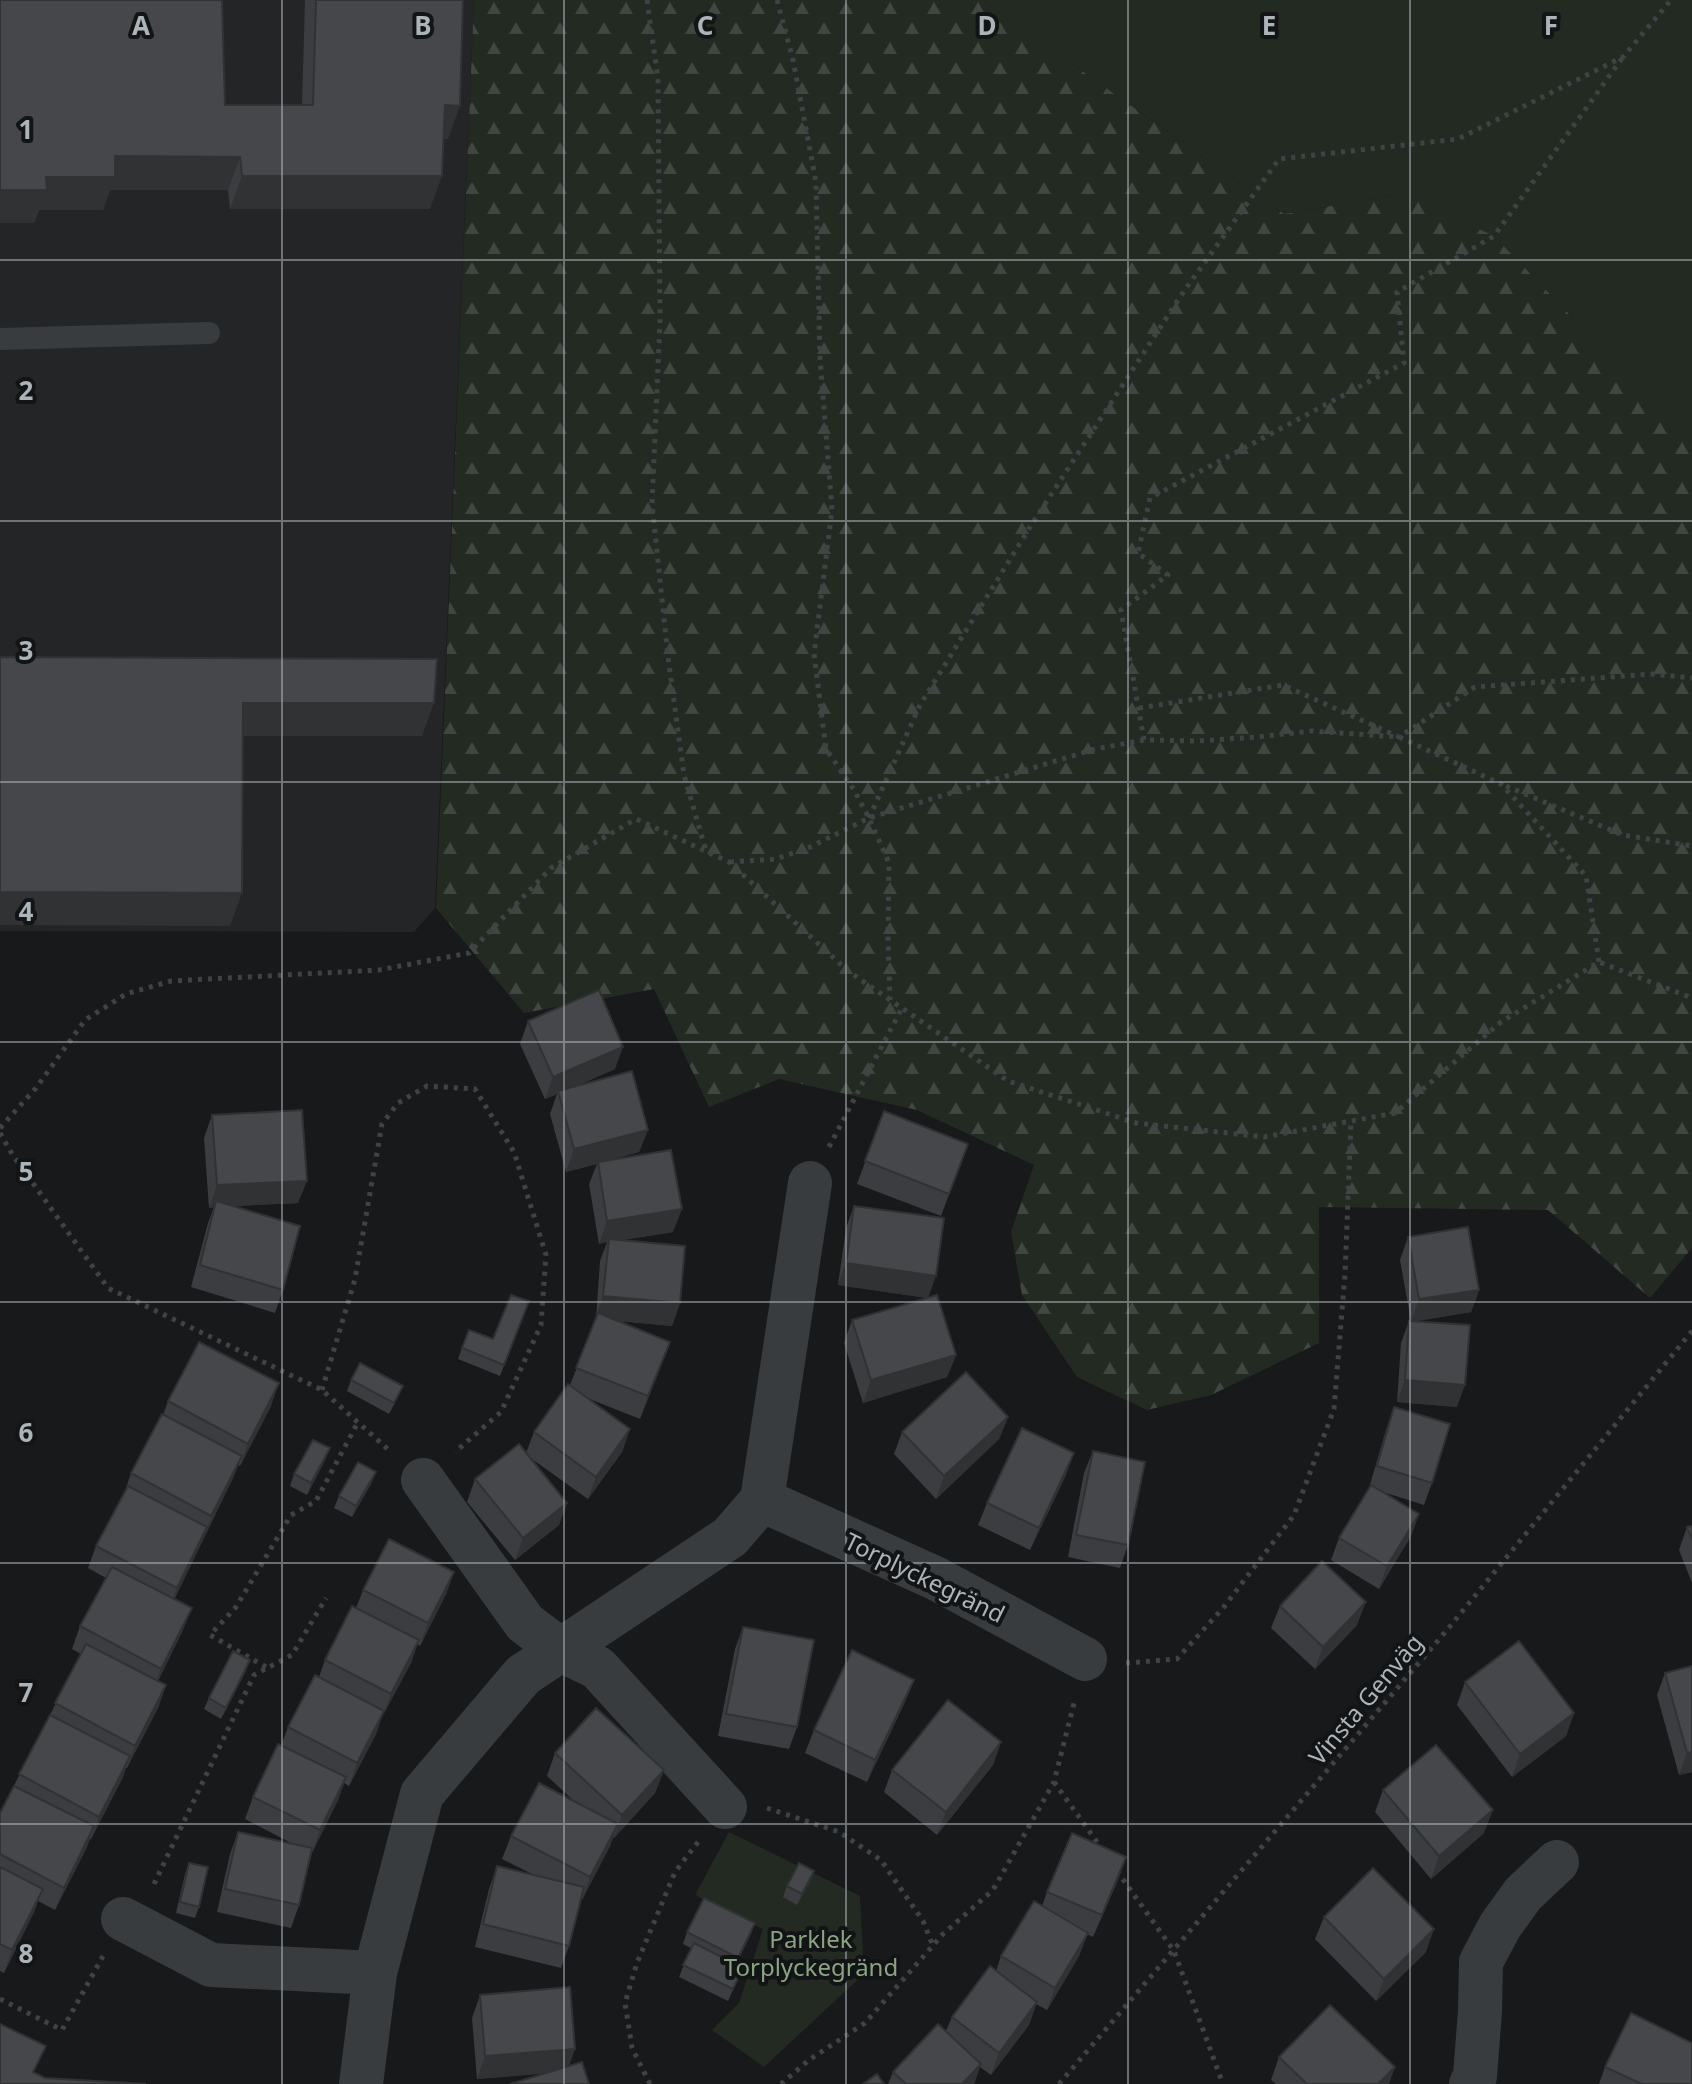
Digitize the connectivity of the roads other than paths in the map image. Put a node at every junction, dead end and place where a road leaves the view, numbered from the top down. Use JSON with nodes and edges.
{"nodes":[{"id":1,"x":209,"y":333,"type":"dead end"},
{"id":2,"x":0,"y":339,"type":"edge"},
{"id":3,"x":810,"y":1183,"type":"road end"},
{"id":4,"x":423,"y":1480,"type":"road end"},
{"id":5,"x":762,"y":1500,"type":"junction"},
{"id":6,"x":561,"y":1650,"type":"junction"},
{"id":7,"x":1085,"y":1659,"type":"road end"},
{"id":8,"x":725,"y":1807,"type":"road end"},
{"id":9,"x":1557,"y":1862,"type":"dead end"},
{"id":10,"x":129,"y":1922,"type":"road end"},
{"id":11,"x":375,"y":1973,"type":"junction"},
{"id":12,"x":361,"y":2084,"type":"edge"},
{"id":13,"x":1471,"y":2084,"type":"edge"}],
"edges":[{"from":1,"to":2,"type":"lane"},
{"from":3,"to":5,"type":"street"},
{"from":4,"to":6,"type":"street"},
{"from":5,"to":6,"type":"street"},
{"from":5,"to":7,"type":"street","name":"Torplyckegränd"},
{"from":6,"to":8,"type":"street"},
{"from":6,"to":11,"type":"street"},
{"from":9,"to":13,"type":"street"},
{"from":10,"to":11,"type":"street"},
{"from":11,"to":12,"type":"street"}]}
